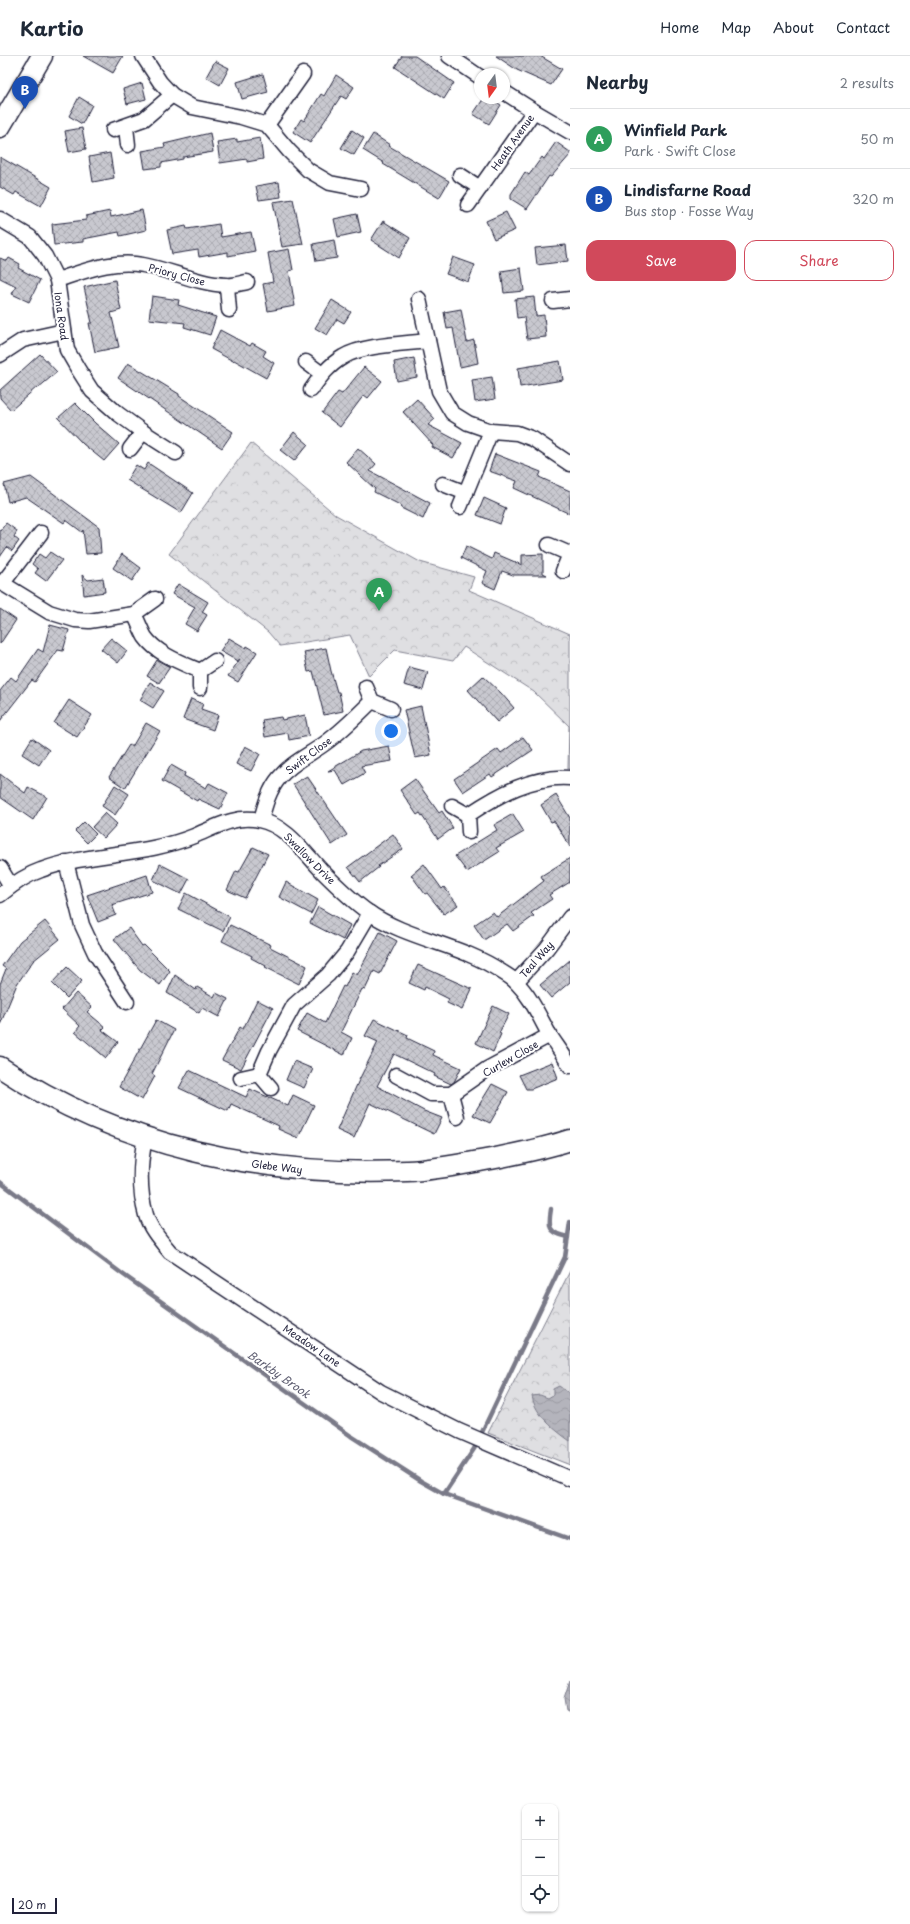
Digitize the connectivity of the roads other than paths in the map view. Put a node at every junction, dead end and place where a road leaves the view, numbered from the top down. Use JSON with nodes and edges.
{"nodes":[{"id":1,"x":42,"y":56,"type":"edge"},
{"id":2,"x":143,"y":56,"type":"edge"},
{"id":3,"x":449,"y":56,"type":"edge"},
{"id":4,"x":474,"y":73,"type":"edge"},
{"id":5,"x":303,"y":74,"type":"dead end"},
{"id":6,"x":172,"y":95,"type":"junction"},
{"id":7,"x":510,"y":96,"type":"edge"},
{"id":8,"x":534,"y":111,"type":"junction"},
{"id":9,"x":267,"y":125,"type":"junction"},
{"id":10,"x":0,"y":127,"type":"edge"},
{"id":11,"x":570,"y":132,"type":"edge"},
{"id":12,"x":128,"y":145,"type":"dead end"},
{"id":13,"x":460,"y":175,"type":"dead end"},
{"id":14,"x":480,"y":188,"type":"junction"},
{"id":15,"x":361,"y":189,"type":"dead end"},
{"id":16,"x":468,"y":205,"type":"dead end"},
{"id":17,"x":0,"y":219,"type":"edge"},
{"id":18,"x":57,"y":280,"type":"junction"},
{"id":19,"x":247,"y":282,"type":"dead end"},
{"id":20,"x":227,"y":286,"type":"junction"},
{"id":21,"x":419,"y":299,"type":"dead end"},
{"id":22,"x":570,"y":299,"type":"edge"},
{"id":23,"x":553,"y":301,"type":"dead end"},
{"id":24,"x":229,"y":310,"type":"dead end"},
{"id":25,"x":64,"y":331,"type":"junction"},
{"id":26,"x":428,"y":341,"type":"junction"},
{"id":27,"x":0,"y":355,"type":"edge"},
{"id":28,"x":306,"y":362,"type":"dead end"},
{"id":29,"x":322,"y":374,"type":"junction"},
{"id":30,"x":311,"y":390,"type":"dead end"},
{"id":31,"x":491,"y":431,"type":"junction"},
{"id":32,"x":142,"y":432,"type":"junction"},
{"id":33,"x":130,"y":449,"type":"dead end"},
{"id":34,"x":176,"y":453,"type":"dead end"},
{"id":35,"x":570,"y":464,"type":"edge"},
{"id":36,"x":443,"y":484,"type":"dead end"},
{"id":37,"x":466,"y":493,"type":"junction"},
{"id":38,"x":460,"y":507,"type":"dead end"},
{"id":39,"x":41,"y":533,"type":"dead end"},
{"id":40,"x":549,"y":545,"type":"dead end"},
{"id":41,"x":570,"y":554,"type":"edge"},
{"id":42,"x":563,"y":571,"type":"dead end"},
{"id":43,"x":1,"y":583,"type":"edge"},
{"id":44,"x":155,"y":600,"type":"dead end"},
{"id":45,"x":134,"y":614,"type":"junction"},
{"id":46,"x":215,"y":661,"type":"dead end"},
{"id":47,"x":200,"y":671,"type":"junction"},
{"id":48,"x":366,"y":687,"type":"dead end"},
{"id":49,"x":200,"y":688,"type":"dead end"},
{"id":50,"x":372,"y":701,"type":"junction"},
{"id":51,"x":391,"y":709,"type":"dead end"},
{"id":52,"x":570,"y":778,"type":"edge"},
{"id":53,"x":452,"y":806,"type":"dead end"},
{"id":54,"x":468,"y":814,"type":"junction"},
{"id":55,"x":261,"y":820,"type":"junction"},
{"id":56,"x":469,"y":832,"type":"dead end"},
{"id":57,"x":66,"y":862,"type":"junction"},
{"id":58,"x":0,"y":868,"type":"edge"},
{"id":59,"x":11,"y":886,"type":"junction"},
{"id":60,"x":0,"y":895,"type":"edge"},
{"id":61,"x":370,"y":913,"type":"junction"},
{"id":62,"x":570,"y":917,"type":"edge"},
{"id":63,"x":516,"y":982,"type":"junction"},
{"id":64,"x":127,"y":1002,"type":"dead end"},
{"id":65,"x":550,"y":1035,"type":"junction"},
{"id":66,"x":0,"y":1066,"type":"edge"},
{"id":67,"x":570,"y":1066,"type":"edge"},
{"id":68,"x":259,"y":1074,"type":"junction"},
{"id":69,"x":396,"y":1075,"type":"dead end"},
{"id":70,"x":241,"y":1078,"type":"dead end"},
{"id":71,"x":271,"y":1088,"type":"dead end"},
{"id":72,"x":451,"y":1094,"type":"junction"},
{"id":73,"x":457,"y":1117,"type":"dead end"},
{"id":74,"x":145,"y":1138,"type":"junction"},
{"id":75,"x":570,"y":1140,"type":"edge"},
{"id":76,"x":570,"y":1479,"type":"edge"}],
"edges":[{"from":1,"to":10,"type":"street"},
{"from":2,"to":6,"type":"street"},
{"from":3,"to":4,"type":"street"},
{"from":5,"to":9,"type":"street"},
{"from":6,"to":9,"type":"street"},
{"from":6,"to":12,"type":"street"},
{"from":7,"to":8,"type":"street"},
{"from":8,"to":11,"type":"street","name":"Heath Avenue"},
{"from":8,"to":14,"type":"street","name":"Heath Avenue"},
{"from":9,"to":15,"type":"street"},
{"from":13,"to":14,"type":"street"},
{"from":14,"to":16,"type":"street","name":"Heath Avenue"},
{"from":17,"to":18,"type":"street","name":"Iona Road"},
{"from":18,"to":20,"type":"street","name":"Priory Close"},
{"from":18,"to":25,"type":"street","name":"Iona Road"},
{"from":19,"to":20,"type":"street","name":"Priory Close"},
{"from":20,"to":24,"type":"street"},
{"from":21,"to":26,"type":"street"},
{"from":22,"to":23,"type":"street"},
{"from":25,"to":27,"type":"street"},
{"from":25,"to":32,"type":"street","name":"Iona Road"},
{"from":26,"to":29,"type":"street"},
{"from":26,"to":31,"type":"street"},
{"from":28,"to":29,"type":"street"},
{"from":29,"to":30,"type":"street"},
{"from":31,"to":35,"type":"street"},
{"from":31,"to":37,"type":"street"},
{"from":32,"to":33,"type":"street"},
{"from":32,"to":34,"type":"street","name":"Iona Road"},
{"from":36,"to":37,"type":"street"},
{"from":37,"to":38,"type":"street"},
{"from":39,"to":43,"type":"street"},
{"from":40,"to":41,"type":"street"},
{"from":41,"to":42,"type":"street"},
{"from":43,"to":45,"type":"street"},
{"from":44,"to":45,"type":"street"},
{"from":45,"to":47,"type":"street"},
{"from":46,"to":47,"type":"street"},
{"from":47,"to":49,"type":"street"},
{"from":48,"to":50,"type":"street"},
{"from":50,"to":51,"type":"street"},
{"from":50,"to":55,"type":"street","name":"Swift Close"},
{"from":52,"to":54,"type":"street"},
{"from":53,"to":54,"type":"street"},
{"from":54,"to":56,"type":"street"},
{"from":55,"to":57,"type":"street","name":"Swallow Drive"},
{"from":55,"to":61,"type":"street","name":"Swallow Drive"},
{"from":57,"to":59,"type":"street","name":"Swallow Drive"},
{"from":57,"to":64,"type":"street"},
{"from":58,"to":59,"type":"street"},
{"from":59,"to":60,"type":"street","name":"Swallow Drive"},
{"from":61,"to":63,"type":"street","name":"Swallow Drive"},
{"from":61,"to":68,"type":"street"},
{"from":62,"to":63,"type":"street","name":"Teal Way"},
{"from":63,"to":65,"type":"street","name":"Curlew Close"},
{"from":65,"to":67,"type":"street","name":"Curlew Close"},
{"from":65,"to":72,"type":"street","name":"Curlew Close"},
{"from":66,"to":74,"type":"street","name":"Glebe Way"},
{"from":68,"to":70,"type":"street"},
{"from":68,"to":71,"type":"street"},
{"from":69,"to":72,"type":"street"},
{"from":72,"to":73,"type":"street"},
{"from":74,"to":75,"type":"street","name":"Glebe Way"},
{"from":74,"to":76,"type":"street","name":"Meadow Lane"}]}
